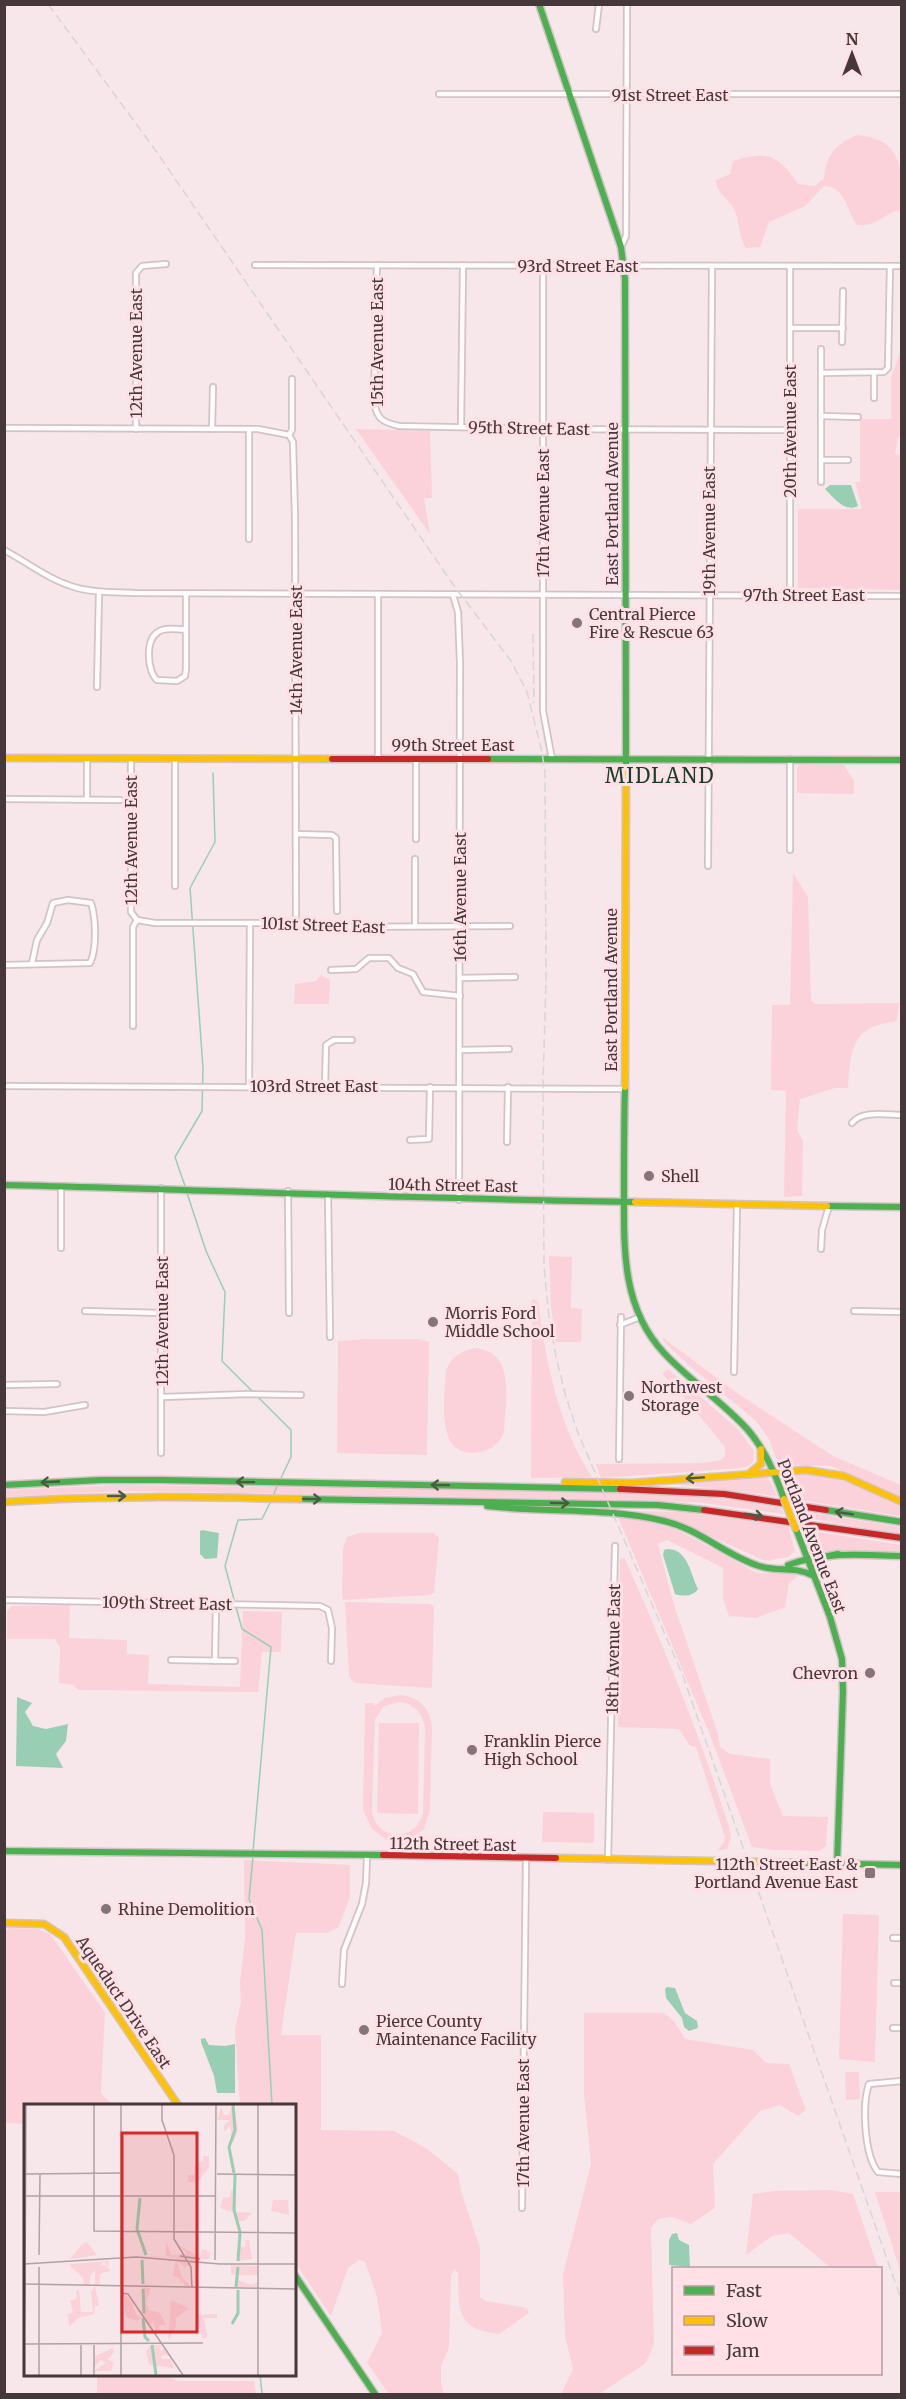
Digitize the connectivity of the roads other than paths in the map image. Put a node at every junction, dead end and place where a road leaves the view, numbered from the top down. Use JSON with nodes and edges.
{"nodes":[{"id":1,"x":539,"y":4,"type":"edge"},
{"id":2,"x":599,"y":4,"type":"edge"},
{"id":3,"x":627,"y":4,"type":"edge"},
{"id":4,"x":596,"y":29,"type":"dead end"},
{"id":5,"x":439,"y":94,"type":"dead end"},
{"id":6,"x":902,"y":94,"type":"edge"},
{"id":7,"x":569,"y":95,"type":"junction"},
{"id":8,"x":627,"y":95,"type":"junction"},
{"id":9,"x":621,"y":247,"type":"junction"},
{"id":10,"x":166,"y":264,"type":"dead end"},
{"id":11,"x":255,"y":265,"type":"dead end"},
{"id":12,"x":376,"y":265,"type":"junction"},
{"id":13,"x":463,"y":265,"type":"junction"},
{"id":14,"x":624,"y":265,"type":"junction"},
{"id":15,"x":543,"y":266,"type":"junction"},
{"id":16,"x":890,"y":266,"type":"junction"},
{"id":17,"x":902,"y":266,"type":"edge"},
{"id":18,"x":712,"y":267,"type":"junction"},
{"id":19,"x":790,"y":267,"type":"junction"},
{"id":20,"x":843,"y":291,"type":"dead end"},
{"id":21,"x":790,"y":328,"type":"junction"},
{"id":22,"x":843,"y":328,"type":"junction"},
{"id":23,"x":842,"y":342,"type":"dead end"},
{"id":24,"x":821,"y":349,"type":"dead end"},
{"id":25,"x":821,"y":373,"type":"junction"},
{"id":26,"x":874,"y":373,"type":"junction"},
{"id":27,"x":292,"y":380,"type":"dead end"},
{"id":28,"x":213,"y":387,"type":"dead end"},
{"id":29,"x":874,"y":399,"type":"dead end"},
{"id":30,"x":821,"y":416,"type":"junction"},
{"id":31,"x":858,"y":417,"type":"dead end"},
{"id":32,"x":379,"y":418,"type":"joint"},
{"id":33,"x":4,"y":428,"type":"edge"},
{"id":34,"x":461,"y":428,"type":"junction"},
{"id":35,"x":136,"y":429,"type":"junction"},
{"id":36,"x":212,"y":429,"type":"junction"},
{"id":37,"x":249,"y":429,"type":"junction"},
{"id":38,"x":543,"y":429,"type":"junction"},
{"id":39,"x":626,"y":429,"type":"junction"},
{"id":40,"x":710,"y":430,"type":"junction"},
{"id":41,"x":789,"y":430,"type":"junction"},
{"id":42,"x":289,"y":435,"type":"junction"},
{"id":43,"x":821,"y":460,"type":"junction"},
{"id":44,"x":848,"y":460,"type":"dead end"},
{"id":45,"x":821,"y":482,"type":"dead end"},
{"id":46,"x":249,"y":539,"type":"dead end"},
{"id":47,"x":4,"y":549,"type":"edge"},
{"id":48,"x":99,"y":592,"type":"junction"},
{"id":49,"x":186,"y":594,"type":"junction"},
{"id":50,"x":295,"y":594,"type":"junction"},
{"id":51,"x":378,"y":594,"type":"junction"},
{"id":52,"x":453,"y":595,"type":"junction"},
{"id":53,"x":543,"y":595,"type":"junction"},
{"id":54,"x":626,"y":595,"type":"junction"},
{"id":55,"x":709,"y":595,"type":"junction"},
{"id":56,"x":790,"y":595,"type":"junction"},
{"id":57,"x":902,"y":596,"type":"edge"},
{"id":58,"x":186,"y":630,"type":"junction"},
{"id":59,"x":97,"y":687,"type":"dead end"},
{"id":60,"x":4,"y":758,"type":"edge"},
{"id":61,"x":87,"y":758,"type":"junction"},
{"id":62,"x":131,"y":758,"type":"junction"},
{"id":63,"x":175,"y":758,"type":"junction"},
{"id":64,"x":296,"y":758,"type":"junction"},
{"id":65,"x":378,"y":759,"type":"junction"},
{"id":66,"x":416,"y":759,"type":"junction"},
{"id":67,"x":461,"y":759,"type":"junction"},
{"id":68,"x":552,"y":759,"type":"junction"},
{"id":69,"x":626,"y":759,"type":"junction"},
{"id":70,"x":708,"y":759,"type":"junction"},
{"id":71,"x":790,"y":759,"type":"junction"},
{"id":72,"x":902,"y":760,"type":"edge"},
{"id":73,"x":4,"y":799,"type":"edge"},
{"id":74,"x":87,"y":800,"type":"junction"},
{"id":75,"x":120,"y":800,"type":"dead end"},
{"id":76,"x":297,"y":834,"type":"junction"},
{"id":77,"x":416,"y":838,"type":"dead end"},
{"id":78,"x":790,"y":850,"type":"dead end"},
{"id":79,"x":415,"y":859,"type":"dead end"},
{"id":80,"x":708,"y":866,"type":"dead end"},
{"id":81,"x":175,"y":886,"type":"dead end"},
{"id":82,"x":337,"y":911,"type":"dead end"},
{"id":83,"x":137,"y":920,"type":"junction"},
{"id":84,"x":250,"y":923,"type":"junction"},
{"id":85,"x":296,"y":923,"type":"junction"},
{"id":86,"x":416,"y":926,"type":"junction"},
{"id":87,"x":460,"y":926,"type":"junction"},
{"id":88,"x":510,"y":926,"type":"dead end"},
{"id":89,"x":32,"y":963,"type":"junction"},
{"id":90,"x":4,"y":965,"type":"edge"},
{"id":91,"x":331,"y":970,"type":"dead end"},
{"id":92,"x":460,"y":978,"type":"junction"},
{"id":93,"x":515,"y":978,"type":"dead end"},
{"id":94,"x":460,"y":996,"type":"junction"},
{"id":95,"x":133,"y":1026,"type":"dead end"},
{"id":96,"x":352,"y":1040,"type":"dead end"},
{"id":97,"x":509,"y":1049,"type":"dead end"},
{"id":98,"x":460,"y":1050,"type":"junction"},
{"id":99,"x":4,"y":1086,"type":"edge"},
{"id":100,"x":249,"y":1086,"type":"junction"},
{"id":101,"x":325,"y":1086,"type":"junction"},
{"id":102,"x":430,"y":1087,"type":"junction"},
{"id":103,"x":460,"y":1087,"type":"junction"},
{"id":104,"x":508,"y":1087,"type":"junction"},
{"id":105,"x":624,"y":1089,"type":"junction"},
{"id":106,"x":902,"y":1115,"type":"edge"},
{"id":107,"x":852,"y":1123,"type":"dead end"},
{"id":108,"x":624,"y":1126,"type":"joint"},
{"id":109,"x":410,"y":1140,"type":"dead end"},
{"id":110,"x":507,"y":1142,"type":"dead end"},
{"id":111,"x":4,"y":1185,"type":"edge"},
{"id":112,"x":61,"y":1187,"type":"junction"},
{"id":113,"x":161,"y":1188,"type":"junction"},
{"id":114,"x":288,"y":1191,"type":"junction"},
{"id":115,"x":328,"y":1194,"type":"junction"},
{"id":116,"x":459,"y":1200,"type":"junction"},
{"id":117,"x":624,"y":1202,"type":"junction"},
{"id":118,"x":737,"y":1204,"type":"junction"},
{"id":119,"x":829,"y":1206,"type":"junction"},
{"id":120,"x":902,"y":1207,"type":"edge"},
{"id":121,"x":61,"y":1248,"type":"dead end"},
{"id":122,"x":821,"y":1250,"type":"dead end"},
{"id":123,"x":85,"y":1311,"type":"dead end"},
{"id":124,"x":854,"y":1311,"type":"dead end"},
{"id":125,"x":902,"y":1312,"type":"edge"},
{"id":126,"x":162,"y":1313,"type":"junction"},
{"id":127,"x":289,"y":1313,"type":"dead end"},
{"id":128,"x":621,"y":1317,"type":"dead end"},
{"id":129,"x":640,"y":1317,"type":"junction"},
{"id":130,"x":621,"y":1325,"type":"junction"},
{"id":131,"x":330,"y":1337,"type":"dead end"},
{"id":132,"x":734,"y":1372,"type":"dead end"},
{"id":133,"x":57,"y":1384,"type":"dead end"},
{"id":134,"x":4,"y":1385,"type":"edge"},
{"id":135,"x":301,"y":1395,"type":"dead end"},
{"id":136,"x":163,"y":1397,"type":"junction"},
{"id":137,"x":85,"y":1405,"type":"dead end"},
{"id":138,"x":4,"y":1412,"type":"edge"},
{"id":139,"x":761,"y":1449,"type":"junction"},
{"id":140,"x":161,"y":1453,"type":"dead end"},
{"id":141,"x":619,"y":1459,"type":"dead end"},
{"id":142,"x":775,"y":1472,"type":"junction"},
{"id":143,"x":741,"y":1475,"type":"junction"},
{"id":144,"x":4,"y":1485,"type":"edge"},
{"id":145,"x":459,"y":1485,"type":"junction"},
{"id":146,"x":459,"y":1501,"type":"junction"},
{"id":147,"x":4,"y":1502,"type":"edge"},
{"id":148,"x":902,"y":1502,"type":"edge"},
{"id":149,"x":902,"y":1522,"type":"edge"},
{"id":150,"x":902,"y":1538,"type":"edge"},
{"id":151,"x":615,"y":1546,"type":"dead end"},
{"id":152,"x":838,"y":1554,"type":"junction"},
{"id":153,"x":902,"y":1556,"type":"edge"},
{"id":154,"x":806,"y":1558,"type":"junction"},
{"id":155,"x":778,"y":1567,"type":"junction"},
{"id":156,"x":812,"y":1575,"type":"junction"},
{"id":157,"x":4,"y":1600,"type":"edge"},
{"id":158,"x":216,"y":1605,"type":"junction"},
{"id":159,"x":171,"y":1660,"type":"dead end"},
{"id":160,"x":215,"y":1661,"type":"junction"},
{"id":161,"x":235,"y":1661,"type":"dead end"},
{"id":162,"x":331,"y":1661,"type":"dead end"},
{"id":163,"x":4,"y":1851,"type":"edge"},
{"id":164,"x":367,"y":1856,"type":"junction"},
{"id":165,"x":526,"y":1858,"type":"junction"},
{"id":166,"x":608,"y":1860,"type":"junction"},
{"id":167,"x":837,"y":1864,"type":"junction"},
{"id":168,"x":902,"y":1866,"type":"edge"},
{"id":169,"x":4,"y":1923,"type":"edge"},
{"id":170,"x":893,"y":1938,"type":"dead end"},
{"id":171,"x":902,"y":1938,"type":"edge"},
{"id":172,"x":894,"y":1983,"type":"dead end"},
{"id":173,"x":902,"y":1983,"type":"edge"},
{"id":174,"x":342,"y":1984,"type":"dead end"},
{"id":175,"x":893,"y":2028,"type":"dead end"},
{"id":176,"x":902,"y":2028,"type":"edge"},
{"id":177,"x":902,"y":2081,"type":"edge"},
{"id":178,"x":177,"y":2104,"type":"edge"},
{"id":179,"x":902,"y":2174,"type":"edge"},
{"id":180,"x":522,"y":2208,"type":"dead end"},
{"id":181,"x":296,"y":2277,"type":"edge"},
{"id":182,"x":375,"y":2394,"type":"edge"}],
"edges":[{"from":1,"to":7,"type":"main road","name":"East Portland Avenue"},
{"from":2,"to":4,"type":"street"},
{"from":3,"to":8,"type":"street"},
{"from":5,"to":7,"type":"street","name":"91st Street East"},
{"from":6,"to":8,"type":"street","name":"91st Street East"},
{"from":7,"to":8,"type":"street","name":"91st Street East"},
{"from":7,"to":9,"type":"main road","name":"East Portland Avenue"},
{"from":8,"to":9,"type":"street"},
{"from":9,"to":14,"type":"main road","name":"East Portland Avenue"},
{"from":10,"to":35,"type":"street","name":"12th Avenue East"},
{"from":11,"to":12,"type":"street","name":"93rd Street East"},
{"from":12,"to":13,"type":"street","name":"93rd Street East"},
{"from":12,"to":32,"type":"street","name":"15th Avenue East"},
{"from":13,"to":15,"type":"street","name":"93rd Street East"},
{"from":13,"to":34,"type":"street"},
{"from":14,"to":15,"type":"street","name":"93rd Street East"},
{"from":14,"to":18,"type":"street","name":"93rd Street East"},
{"from":14,"to":39,"type":"main road","name":"East Portland Avenue"},
{"from":15,"to":38,"type":"street","name":"17th Avenue East"},
{"from":16,"to":17,"type":"street","name":"93rd Street East"},
{"from":16,"to":19,"type":"street","name":"93rd Street East"},
{"from":16,"to":26,"type":"street"},
{"from":18,"to":19,"type":"street","name":"93rd Street East"},
{"from":18,"to":40,"type":"street","name":"19th Avenue East"},
{"from":19,"to":21,"type":"street","name":"20th Avenue East"},
{"from":20,"to":22,"type":"street"},
{"from":21,"to":22,"type":"street"},
{"from":21,"to":41,"type":"street","name":"20th Avenue East"},
{"from":22,"to":23,"type":"street"},
{"from":24,"to":25,"type":"street"},
{"from":25,"to":26,"type":"street"},
{"from":25,"to":30,"type":"street"},
{"from":26,"to":29,"type":"street"},
{"from":27,"to":42,"type":"street","name":"14th Avenue East"},
{"from":28,"to":36,"type":"street"},
{"from":30,"to":31,"type":"street"},
{"from":30,"to":43,"type":"street"},
{"from":32,"to":34,"type":"street","name":"95th Street East"},
{"from":33,"to":35,"type":"street"},
{"from":34,"to":38,"type":"street","name":"95th Street East"},
{"from":35,"to":36,"type":"street"},
{"from":36,"to":37,"type":"street"},
{"from":37,"to":42,"type":"street"},
{"from":37,"to":46,"type":"street"},
{"from":38,"to":39,"type":"street","name":"95th Street East"},
{"from":38,"to":53,"type":"street","name":"17th Avenue East"},
{"from":39,"to":40,"type":"street","name":"95th Street East"},
{"from":39,"to":54,"type":"main road","name":"East Portland Avenue"},
{"from":40,"to":41,"type":"street","name":"95th Street East"},
{"from":40,"to":55,"type":"street","name":"19th Avenue East"},
{"from":41,"to":56,"type":"street","name":"20th Avenue East"},
{"from":42,"to":50,"type":"street","name":"14th Avenue East"},
{"from":43,"to":44,"type":"street"},
{"from":43,"to":45,"type":"street"},
{"from":47,"to":48,"type":"street","name":"97th Street East"},
{"from":48,"to":49,"type":"street","name":"97th Street East"},
{"from":48,"to":59,"type":"street"},
{"from":49,"to":50,"type":"street","name":"97th Street East"},
{"from":49,"to":58,"type":"street"},
{"from":50,"to":51,"type":"street","name":"97th Street East"},
{"from":50,"to":64,"type":"street","name":"14th Avenue East"},
{"from":51,"to":52,"type":"street","name":"97th Street East"},
{"from":51,"to":65,"type":"street"},
{"from":52,"to":53,"type":"street","name":"97th Street East"},
{"from":52,"to":67,"type":"street","name":"16th Avenue East"},
{"from":53,"to":54,"type":"street","name":"97th Street East"},
{"from":53,"to":68,"type":"street","name":"17th Avenue East"},
{"from":54,"to":55,"type":"street","name":"97th Street East"},
{"from":54,"to":69,"type":"main road","name":"East Portland Avenue"},
{"from":55,"to":56,"type":"street","name":"97th Street East"},
{"from":55,"to":70,"type":"street","name":"19th Avenue East"},
{"from":56,"to":57,"type":"street","name":"97th Street East"},
{"from":58,"to":58,"type":"street"},
{"from":60,"to":61,"type":"main road","name":"99th Street East"},
{"from":61,"to":62,"type":"main road","name":"99th Street East"},
{"from":61,"to":74,"type":"street"},
{"from":62,"to":63,"type":"main road","name":"99th Street East"},
{"from":62,"to":83,"type":"street","name":"12th Avenue East"},
{"from":63,"to":64,"type":"main road","name":"99th Street East"},
{"from":63,"to":81,"type":"street"},
{"from":64,"to":65,"type":"main road","name":"99th Street East"},
{"from":64,"to":76,"type":"street","name":"14th Avenue East"},
{"from":65,"to":66,"type":"main road","name":"99th Street East"},
{"from":66,"to":67,"type":"main road","name":"99th Street East"},
{"from":66,"to":77,"type":"street"},
{"from":67,"to":68,"type":"main road","name":"99th Street East"},
{"from":67,"to":87,"type":"street","name":"16th Avenue East"},
{"from":68,"to":69,"type":"main road","name":"99th Street East"},
{"from":69,"to":70,"type":"main road","name":"99th Street East"},
{"from":69,"to":105,"type":"main road","name":"East Portland Avenue"},
{"from":70,"to":71,"type":"main road","name":"99th Street East"},
{"from":70,"to":80,"type":"street","name":"19th Avenue East"},
{"from":71,"to":72,"type":"main road","name":"99th Street East"},
{"from":71,"to":78,"type":"street"},
{"from":73,"to":74,"type":"street"},
{"from":74,"to":75,"type":"street"},
{"from":76,"to":82,"type":"street"},
{"from":76,"to":85,"type":"street","name":"14th Avenue East"},
{"from":79,"to":86,"type":"street"},
{"from":83,"to":84,"type":"street","name":"101st Street East"},
{"from":83,"to":95,"type":"street","name":"12th Avenue East"},
{"from":84,"to":85,"type":"street","name":"101st Street East"},
{"from":84,"to":100,"type":"street"},
{"from":85,"to":86,"type":"street","name":"101st Street East"},
{"from":86,"to":87,"type":"street","name":"101st Street East"},
{"from":87,"to":88,"type":"street","name":"101st Street East"},
{"from":87,"to":92,"type":"street","name":"16th Avenue East"},
{"from":89,"to":89,"type":"street"},
{"from":89,"to":90,"type":"street"},
{"from":91,"to":94,"type":"street"},
{"from":92,"to":93,"type":"street"},
{"from":92,"to":94,"type":"street","name":"16th Avenue East"},
{"from":94,"to":98,"type":"street","name":"16th Avenue East"},
{"from":96,"to":101,"type":"street"},
{"from":97,"to":98,"type":"street"},
{"from":98,"to":103,"type":"street","name":"16th Avenue East"},
{"from":99,"to":100,"type":"street","name":"103rd Street East"},
{"from":100,"to":101,"type":"street","name":"103rd Street East"},
{"from":101,"to":102,"type":"street","name":"103rd Street East"},
{"from":102,"to":103,"type":"street","name":"103rd Street East"},
{"from":102,"to":109,"type":"street"},
{"from":103,"to":104,"type":"street","name":"103rd Street East"},
{"from":103,"to":116,"type":"street","name":"16th Avenue East"},
{"from":104,"to":105,"type":"street","name":"103rd Street East"},
{"from":104,"to":110,"type":"street"},
{"from":105,"to":108,"type":"main road","name":"East Portland Avenue"},
{"from":106,"to":107,"type":"street"},
{"from":108,"to":117,"type":"main road","name":"Portland Avenue East"},
{"from":111,"to":112,"type":"main road","name":"104th Street East"},
{"from":112,"to":113,"type":"main road","name":"104th Street East"},
{"from":112,"to":121,"type":"street"},
{"from":113,"to":114,"type":"main road","name":"104th Street East"},
{"from":113,"to":126,"type":"street","name":"12th Avenue East"},
{"from":114,"to":115,"type":"main road","name":"104th Street East"},
{"from":114,"to":127,"type":"street"},
{"from":115,"to":116,"type":"main road","name":"104th Street East"},
{"from":115,"to":131,"type":"street"},
{"from":116,"to":117,"type":"main road","name":"104th Street East"},
{"from":117,"to":118,"type":"main road","name":"104th Street East"},
{"from":117,"to":129,"type":"main road","name":"Portland Avenue East"},
{"from":118,"to":119,"type":"main road","name":"104th Street East"},
{"from":118,"to":132,"type":"street"},
{"from":119,"to":120,"type":"main road","name":"104th Street East"},
{"from":119,"to":122,"type":"street"},
{"from":123,"to":126,"type":"street"},
{"from":124,"to":125,"type":"street"},
{"from":126,"to":136,"type":"street","name":"12th Avenue East"},
{"from":128,"to":130,"type":"street"},
{"from":129,"to":130,"type":"street"},
{"from":129,"to":139,"type":"main road","name":"Portland Avenue East"},
{"from":130,"to":141,"type":"street"},
{"from":133,"to":134,"type":"street"},
{"from":135,"to":136,"type":"street"},
{"from":136,"to":140,"type":"street","name":"12th Avenue East"},
{"from":137,"to":138,"type":"street"},
{"from":139,"to":142,"type":"main road","name":"Portland Avenue East"},
{"from":139,"to":143,"type":"main road"},
{"from":142,"to":143,"type":"main road"},
{"from":142,"to":148,"type":"main road"},
{"from":142,"to":154,"type":"main road","name":"Portland Avenue East","bridge":true},
{"from":143,"to":145,"type":"main road","one_way":true},
{"from":145,"to":144,"type":"main road","one_way":true},
{"from":149,"to":145,"type":"main road","one_way":true},
{"from":147,"to":146,"type":"main road","one_way":true},
{"from":146,"to":150,"type":"main road","one_way":true},
{"from":146,"to":155,"type":"main road"},
{"from":151,"to":166,"type":"street","name":"18th Avenue East"},
{"from":152,"to":153,"type":"main road"},
{"from":152,"to":154,"type":"main road"},
{"from":152,"to":156,"type":"main road"},
{"from":154,"to":155,"type":"main road"},
{"from":154,"to":156,"type":"main road","name":"Portland Avenue East"},
{"from":155,"to":156,"type":"main road"},
{"from":156,"to":167,"type":"main road","name":"Portland Avenue East"},
{"from":157,"to":158,"type":"street","name":"109th Street East"},
{"from":158,"to":160,"type":"street"},
{"from":158,"to":162,"type":"street","name":"109th Street East"},
{"from":159,"to":160,"type":"street"},
{"from":160,"to":161,"type":"street"},
{"from":163,"to":164,"type":"main road","name":"112th Street East"},
{"from":164,"to":165,"type":"main road","name":"112th Street East"},
{"from":164,"to":174,"type":"street"},
{"from":165,"to":166,"type":"main road","name":"112th Street East"},
{"from":165,"to":180,"type":"street","name":"17th Avenue East"},
{"from":166,"to":167,"type":"main road","name":"112th Street East"},
{"from":167,"to":168,"type":"main road","name":"112th Street East"},
{"from":169,"to":178,"type":"main road","name":"Aqueduct Drive East"},
{"from":170,"to":171,"type":"street"},
{"from":172,"to":173,"type":"street"},
{"from":175,"to":176,"type":"street"},
{"from":177,"to":179,"type":"street"},
{"from":181,"to":182,"type":"main road"}]}
